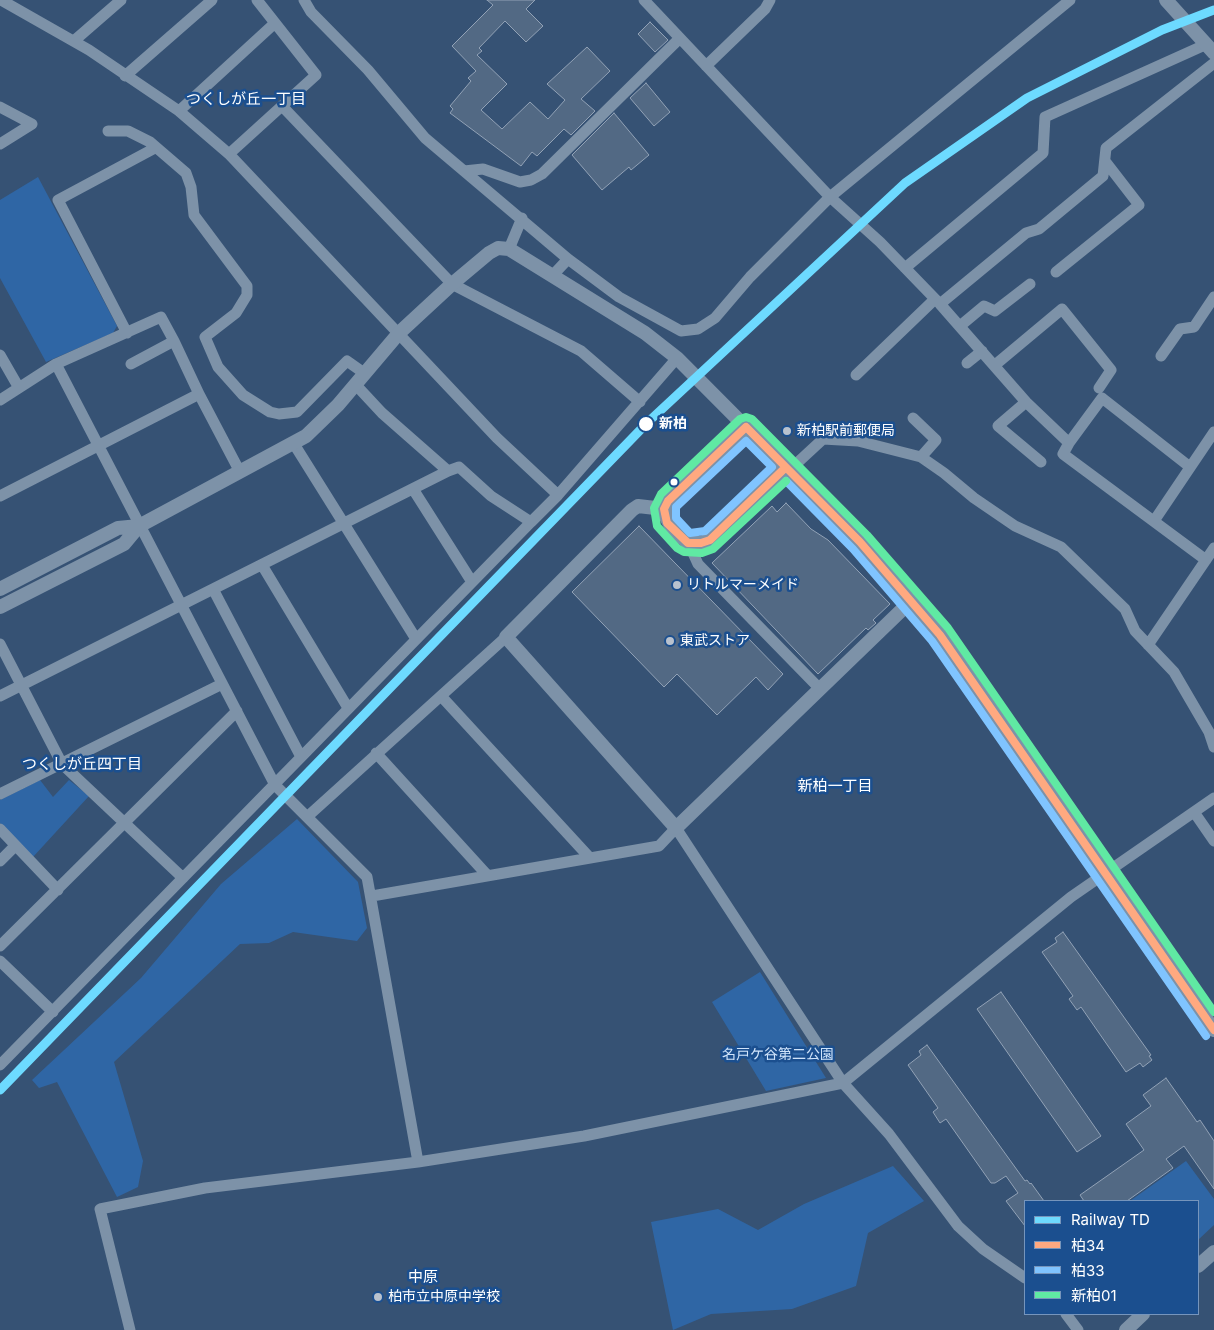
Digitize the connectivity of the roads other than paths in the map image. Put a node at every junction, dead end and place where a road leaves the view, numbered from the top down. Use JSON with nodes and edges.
{"nodes":[{"id":1,"x":1,"y":0,"type":"edge"},
{"id":2,"x":121,"y":0,"type":"edge"},
{"id":3,"x":212,"y":0,"type":"edge"},
{"id":4,"x":257,"y":0,"type":"edge"},
{"id":5,"x":304,"y":0,"type":"edge"},
{"id":6,"x":644,"y":0,"type":"edge"},
{"id":7,"x":770,"y":0,"type":"edge"},
{"id":8,"x":1070,"y":0,"type":"edge"},
{"id":9,"x":1166,"y":0,"type":"edge"},
{"id":10,"x":16,"y":2,"type":"edge"},
{"id":11,"x":275,"y":23,"type":"junction"},
{"id":12,"x":679,"y":39,"type":"junction"},
{"id":13,"x":75,"y":40,"type":"junction"},
{"id":14,"x":1210,"y":48,"type":"edge"},
{"id":15,"x":1214,"y":63,"type":"edge"},
{"id":16,"x":706,"y":66,"type":"junction"},
{"id":17,"x":125,"y":76,"type":"junction"},
{"id":18,"x":282,"y":106,"type":"junction"},
{"id":19,"x":0,"y":107,"type":"edge"},
{"id":20,"x":179,"y":111,"type":"junction"},
{"id":21,"x":108,"y":131,"type":"dead end"},
{"id":22,"x":0,"y":144,"type":"edge"},
{"id":23,"x":155,"y":148,"type":"junction"},
{"id":24,"x":229,"y":154,"type":"junction"},
{"id":25,"x":1106,"y":161,"type":"junction"},
{"id":26,"x":464,"y":172,"type":"junction"},
{"id":27,"x":830,"y":197,"type":"junction"},
{"id":28,"x":522,"y":218,"type":"junction"},
{"id":29,"x":509,"y":249,"type":"junction"},
{"id":30,"x":568,"y":259,"type":"junction"},
{"id":31,"x":905,"y":268,"type":"junction"},
{"id":32,"x":1056,"y":272,"type":"dead end"},
{"id":33,"x":554,"y":275,"type":"junction"},
{"id":34,"x":452,"y":284,"type":"junction"},
{"id":35,"x":1030,"y":284,"type":"dead end"},
{"id":36,"x":1214,"y":297,"type":"edge"},
{"id":37,"x":938,"y":302,"type":"junction"},
{"id":38,"x":960,"y":326,"type":"junction"},
{"id":39,"x":127,"y":333,"type":"junction"},
{"id":40,"x":400,"y":333,"type":"junction"},
{"id":41,"x":174,"y":341,"type":"junction"},
{"id":42,"x":982,"y":351,"type":"junction"},
{"id":43,"x":0,"y":355,"type":"edge"},
{"id":44,"x":1161,"y":356,"type":"dead end"},
{"id":45,"x":677,"y":358,"type":"junction"},
{"id":46,"x":967,"y":363,"type":"dead end"},
{"id":47,"x":56,"y":364,"type":"junction"},
{"id":48,"x":131,"y":364,"type":"dead end"},
{"id":49,"x":995,"y":366,"type":"junction"},
{"id":50,"x":856,"y":375,"type":"dead end"},
{"id":51,"x":359,"y":378,"type":"junction"},
{"id":52,"x":19,"y":388,"type":"junction"},
{"id":53,"x":1099,"y":388,"type":"dead end"},
{"id":54,"x":199,"y":394,"type":"junction"},
{"id":55,"x":0,"y":400,"type":"edge"},
{"id":56,"x":640,"y":402,"type":"junction"},
{"id":57,"x":1026,"y":402,"type":"junction"},
{"id":58,"x":913,"y":418,"type":"dead end"},
{"id":59,"x":746,"y":427,"type":"junction"},
{"id":60,"x":1214,"y":432,"type":"edge"},
{"id":61,"x":1069,"y":442,"type":"junction"},
{"id":62,"x":294,"y":444,"type":"junction"},
{"id":63,"x":98,"y":447,"type":"junction"},
{"id":64,"x":921,"y":457,"type":"junction"},
{"id":65,"x":1041,"y":462,"type":"dead end"},
{"id":66,"x":1190,"y":467,"type":"junction"},
{"id":67,"x":785,"y":468,"type":"junction"},
{"id":68,"x":240,"y":472,"type":"junction"},
{"id":69,"x":448,"y":472,"type":"junction"},
{"id":70,"x":413,"y":489,"type":"junction"},
{"id":71,"x":558,"y":495,"type":"junction"},
{"id":72,"x":0,"y":496,"type":"edge"},
{"id":73,"x":664,"y":509,"type":"junction"},
{"id":74,"x":1154,"y":521,"type":"junction"},
{"id":75,"x":531,"y":522,"type":"junction"},
{"id":76,"x":344,"y":524,"type":"junction"},
{"id":77,"x":139,"y":526,"type":"junction"},
{"id":78,"x":694,"y":544,"type":"junction"},
{"id":79,"x":1214,"y":548,"type":"edge"},
{"id":80,"x":1206,"y":560,"type":"junction"},
{"id":81,"x":262,"y":565,"type":"junction"},
{"id":82,"x":472,"y":582,"type":"junction"},
{"id":83,"x":0,"y":588,"type":"edge"},
{"id":84,"x":213,"y":589,"type":"junction"},
{"id":85,"x":912,"y":601,"type":"junction"},
{"id":86,"x":181,"y":605,"type":"junction"},
{"id":87,"x":0,"y":608,"type":"edge"},
{"id":88,"x":506,"y":637,"type":"junction"},
{"id":89,"x":416,"y":639,"type":"junction"},
{"id":90,"x":0,"y":644,"type":"edge"},
{"id":91,"x":1148,"y":645,"type":"junction"},
{"id":92,"x":222,"y":684,"type":"junction"},
{"id":93,"x":21,"y":686,"type":"junction"},
{"id":94,"x":820,"y":689,"type":"junction"},
{"id":95,"x":0,"y":696,"type":"edge"},
{"id":96,"x":441,"y":696,"type":"junction"},
{"id":97,"x":348,"y":708,"type":"junction"},
{"id":98,"x":237,"y":711,"type":"junction"},
{"id":99,"x":1214,"y":747,"type":"edge"},
{"id":100,"x":376,"y":753,"type":"junction"},
{"id":101,"x":301,"y":757,"type":"junction"},
{"id":102,"x":62,"y":764,"type":"junction"},
{"id":103,"x":275,"y":785,"type":"junction"},
{"id":104,"x":0,"y":793,"type":"edge"},
{"id":105,"x":1214,"y":798,"type":"edge"},
{"id":106,"x":1194,"y":812,"type":"junction"},
{"id":107,"x":307,"y":817,"type":"junction"},
{"id":108,"x":125,"y":824,"type":"junction"},
{"id":109,"x":676,"y":828,"type":"junction"},
{"id":110,"x":0,"y":829,"type":"edge"},
{"id":111,"x":1214,"y":841,"type":"edge"},
{"id":112,"x":16,"y":846,"type":"junction"},
{"id":113,"x":590,"y":858,"type":"junction"},
{"id":114,"x":0,"y":861,"type":"edge"},
{"id":115,"x":1107,"y":874,"type":"junction"},
{"id":116,"x":488,"y":876,"type":"junction"},
{"id":117,"x":183,"y":878,"type":"junction"},
{"id":118,"x":58,"y":890,"type":"junction"},
{"id":119,"x":372,"y":896,"type":"junction"},
{"id":120,"x":0,"y":946,"type":"edge"},
{"id":121,"x":0,"y":961,"type":"edge"},
{"id":122,"x":53,"y":1012,"type":"junction"},
{"id":123,"x":1214,"y":1030,"type":"edge"},
{"id":124,"x":0,"y":1065,"type":"edge"},
{"id":125,"x":843,"y":1083,"type":"junction"},
{"id":126,"x":418,"y":1162,"type":"junction"},
{"id":127,"x":1214,"y":1252,"type":"edge"},
{"id":128,"x":1199,"y":1265,"type":"edge"},
{"id":129,"x":1024,"y":1277,"type":"edge"},
{"id":130,"x":1067,"y":1315,"type":"edge"},
{"id":131,"x":1142,"y":1315,"type":"edge"},
{"id":132,"x":130,"y":1330,"type":"edge"},
{"id":133,"x":1078,"y":1330,"type":"edge"},
{"id":134,"x":1126,"y":1330,"type":"edge"}],
"edges":[{"from":1,"to":10,"type":"street"},
{"from":2,"to":13,"type":"street"},
{"from":3,"to":17,"type":"street"},
{"from":4,"to":11,"type":"street"},
{"from":5,"to":26,"type":"street"},
{"from":6,"to":12,"type":"street"},
{"from":7,"to":16,"type":"street"},
{"from":8,"to":27,"type":"street"},
{"from":9,"to":14,"type":"street"},
{"from":10,"to":13,"type":"street"},
{"from":11,"to":18,"type":"street"},
{"from":11,"to":20,"type":"street"},
{"from":12,"to":16,"type":"street"},
{"from":12,"to":26,"type":"street"},
{"from":13,"to":17,"type":"street"},
{"from":14,"to":31,"type":"street"},
{"from":15,"to":25,"type":"street"},
{"from":16,"to":27,"type":"street"},
{"from":17,"to":20,"type":"street"},
{"from":18,"to":24,"type":"street"},
{"from":18,"to":34,"type":"street"},
{"from":19,"to":22,"type":"street"},
{"from":20,"to":24,"type":"street"},
{"from":21,"to":23,"type":"street"},
{"from":23,"to":39,"type":"street"},
{"from":23,"to":51,"type":"street"},
{"from":24,"to":40,"type":"street"},
{"from":25,"to":32,"type":"street"},
{"from":25,"to":37,"type":"street"},
{"from":26,"to":28,"type":"street"},
{"from":27,"to":30,"type":"street"},
{"from":27,"to":31,"type":"street"},
{"from":28,"to":29,"type":"street"},
{"from":28,"to":30,"type":"street"},
{"from":29,"to":33,"type":"street"},
{"from":29,"to":34,"type":"street"},
{"from":30,"to":33,"type":"street"},
{"from":31,"to":37,"type":"street"},
{"from":33,"to":45,"type":"street"},
{"from":34,"to":40,"type":"street"},
{"from":34,"to":56,"type":"street"},
{"from":35,"to":38,"type":"street"},
{"from":36,"to":44,"type":"street"},
{"from":37,"to":38,"type":"street"},
{"from":37,"to":50,"type":"street"},
{"from":38,"to":42,"type":"street"},
{"from":39,"to":41,"type":"street"},
{"from":39,"to":47,"type":"street"},
{"from":40,"to":51,"type":"street"},
{"from":40,"to":71,"type":"street"},
{"from":41,"to":48,"type":"street"},
{"from":41,"to":54,"type":"street"},
{"from":42,"to":46,"type":"street"},
{"from":42,"to":49,"type":"street"},
{"from":43,"to":52,"type":"street"},
{"from":45,"to":56,"type":"street"},
{"from":45,"to":59,"type":"street"},
{"from":47,"to":52,"type":"street"},
{"from":47,"to":63,"type":"street"},
{"from":49,"to":53,"type":"street"},
{"from":49,"to":57,"type":"street"},
{"from":51,"to":62,"type":"street"},
{"from":51,"to":69,"type":"street"},
{"from":52,"to":55,"type":"street"},
{"from":54,"to":63,"type":"street"},
{"from":54,"to":68,"type":"street"},
{"from":56,"to":71,"type":"street"},
{"from":57,"to":61,"type":"street"},
{"from":57,"to":65,"type":"street"},
{"from":58,"to":64,"type":"street"},
{"from":59,"to":67,"type":"street"},
{"from":59,"to":73,"type":"street"},
{"from":60,"to":66,"type":"street"},
{"from":61,"to":66,"type":"street"},
{"from":61,"to":74,"type":"street"},
{"from":62,"to":68,"type":"street"},
{"from":62,"to":76,"type":"street"},
{"from":63,"to":72,"type":"street"},
{"from":63,"to":77,"type":"street"},
{"from":64,"to":67,"type":"street"},
{"from":64,"to":91,"type":"street"},
{"from":66,"to":74,"type":"street"},
{"from":67,"to":78,"type":"street"},
{"from":67,"to":85,"type":"street"},
{"from":68,"to":77,"type":"street"},
{"from":69,"to":70,"type":"street"},
{"from":69,"to":75,"type":"street"},
{"from":70,"to":76,"type":"street"},
{"from":70,"to":82,"type":"street"},
{"from":71,"to":75,"type":"street"},
{"from":73,"to":78,"type":"street"},
{"from":73,"to":88,"type":"street"},
{"from":74,"to":80,"type":"street"},
{"from":75,"to":82,"type":"street"},
{"from":76,"to":81,"type":"street"},
{"from":76,"to":89,"type":"street"},
{"from":77,"to":83,"type":"street"},
{"from":77,"to":86,"type":"street"},
{"from":77,"to":87,"type":"street"},
{"from":78,"to":94,"type":"street"},
{"from":79,"to":80,"type":"street"},
{"from":80,"to":91,"type":"street"},
{"from":81,"to":84,"type":"street"},
{"from":81,"to":97,"type":"street"},
{"from":82,"to":89,"type":"street"},
{"from":84,"to":86,"type":"street"},
{"from":84,"to":101,"type":"street"},
{"from":85,"to":94,"type":"street"},
{"from":85,"to":115,"type":"street"},
{"from":86,"to":92,"type":"street"},
{"from":86,"to":93,"type":"street"},
{"from":88,"to":96,"type":"street"},
{"from":88,"to":109,"type":"street"},
{"from":89,"to":97,"type":"street"},
{"from":90,"to":93,"type":"street"},
{"from":91,"to":99,"type":"street"},
{"from":92,"to":98,"type":"street"},
{"from":92,"to":102,"type":"street"},
{"from":93,"to":95,"type":"street"},
{"from":93,"to":102,"type":"street"},
{"from":94,"to":109,"type":"street"},
{"from":96,"to":100,"type":"street"},
{"from":96,"to":113,"type":"street"},
{"from":97,"to":101,"type":"street"},
{"from":98,"to":103,"type":"street"},
{"from":98,"to":108,"type":"street"},
{"from":100,"to":107,"type":"street"},
{"from":100,"to":116,"type":"street"},
{"from":101,"to":103,"type":"street"},
{"from":102,"to":104,"type":"street"},
{"from":102,"to":108,"type":"street"},
{"from":103,"to":107,"type":"street"},
{"from":103,"to":117,"type":"street"},
{"from":105,"to":106,"type":"street"},
{"from":106,"to":111,"type":"street"},
{"from":106,"to":115,"type":"street"},
{"from":107,"to":119,"type":"street"},
{"from":108,"to":117,"type":"street"},
{"from":108,"to":118,"type":"street"},
{"from":109,"to":113,"type":"street"},
{"from":109,"to":125,"type":"street"},
{"from":110,"to":112,"type":"street"},
{"from":112,"to":114,"type":"street"},
{"from":112,"to":118,"type":"street"},
{"from":113,"to":116,"type":"street"},
{"from":115,"to":123,"type":"street"},
{"from":115,"to":125,"type":"street"},
{"from":116,"to":119,"type":"street"},
{"from":117,"to":122,"type":"street"},
{"from":118,"to":120,"type":"street"},
{"from":119,"to":126,"type":"street"},
{"from":121,"to":122,"type":"street"},
{"from":122,"to":124,"type":"street"},
{"from":125,"to":126,"type":"street"},
{"from":125,"to":129,"type":"street"},
{"from":126,"to":132,"type":"street"},
{"from":127,"to":128,"type":"street"},
{"from":130,"to":133,"type":"street"},
{"from":131,"to":134,"type":"street"}]}
